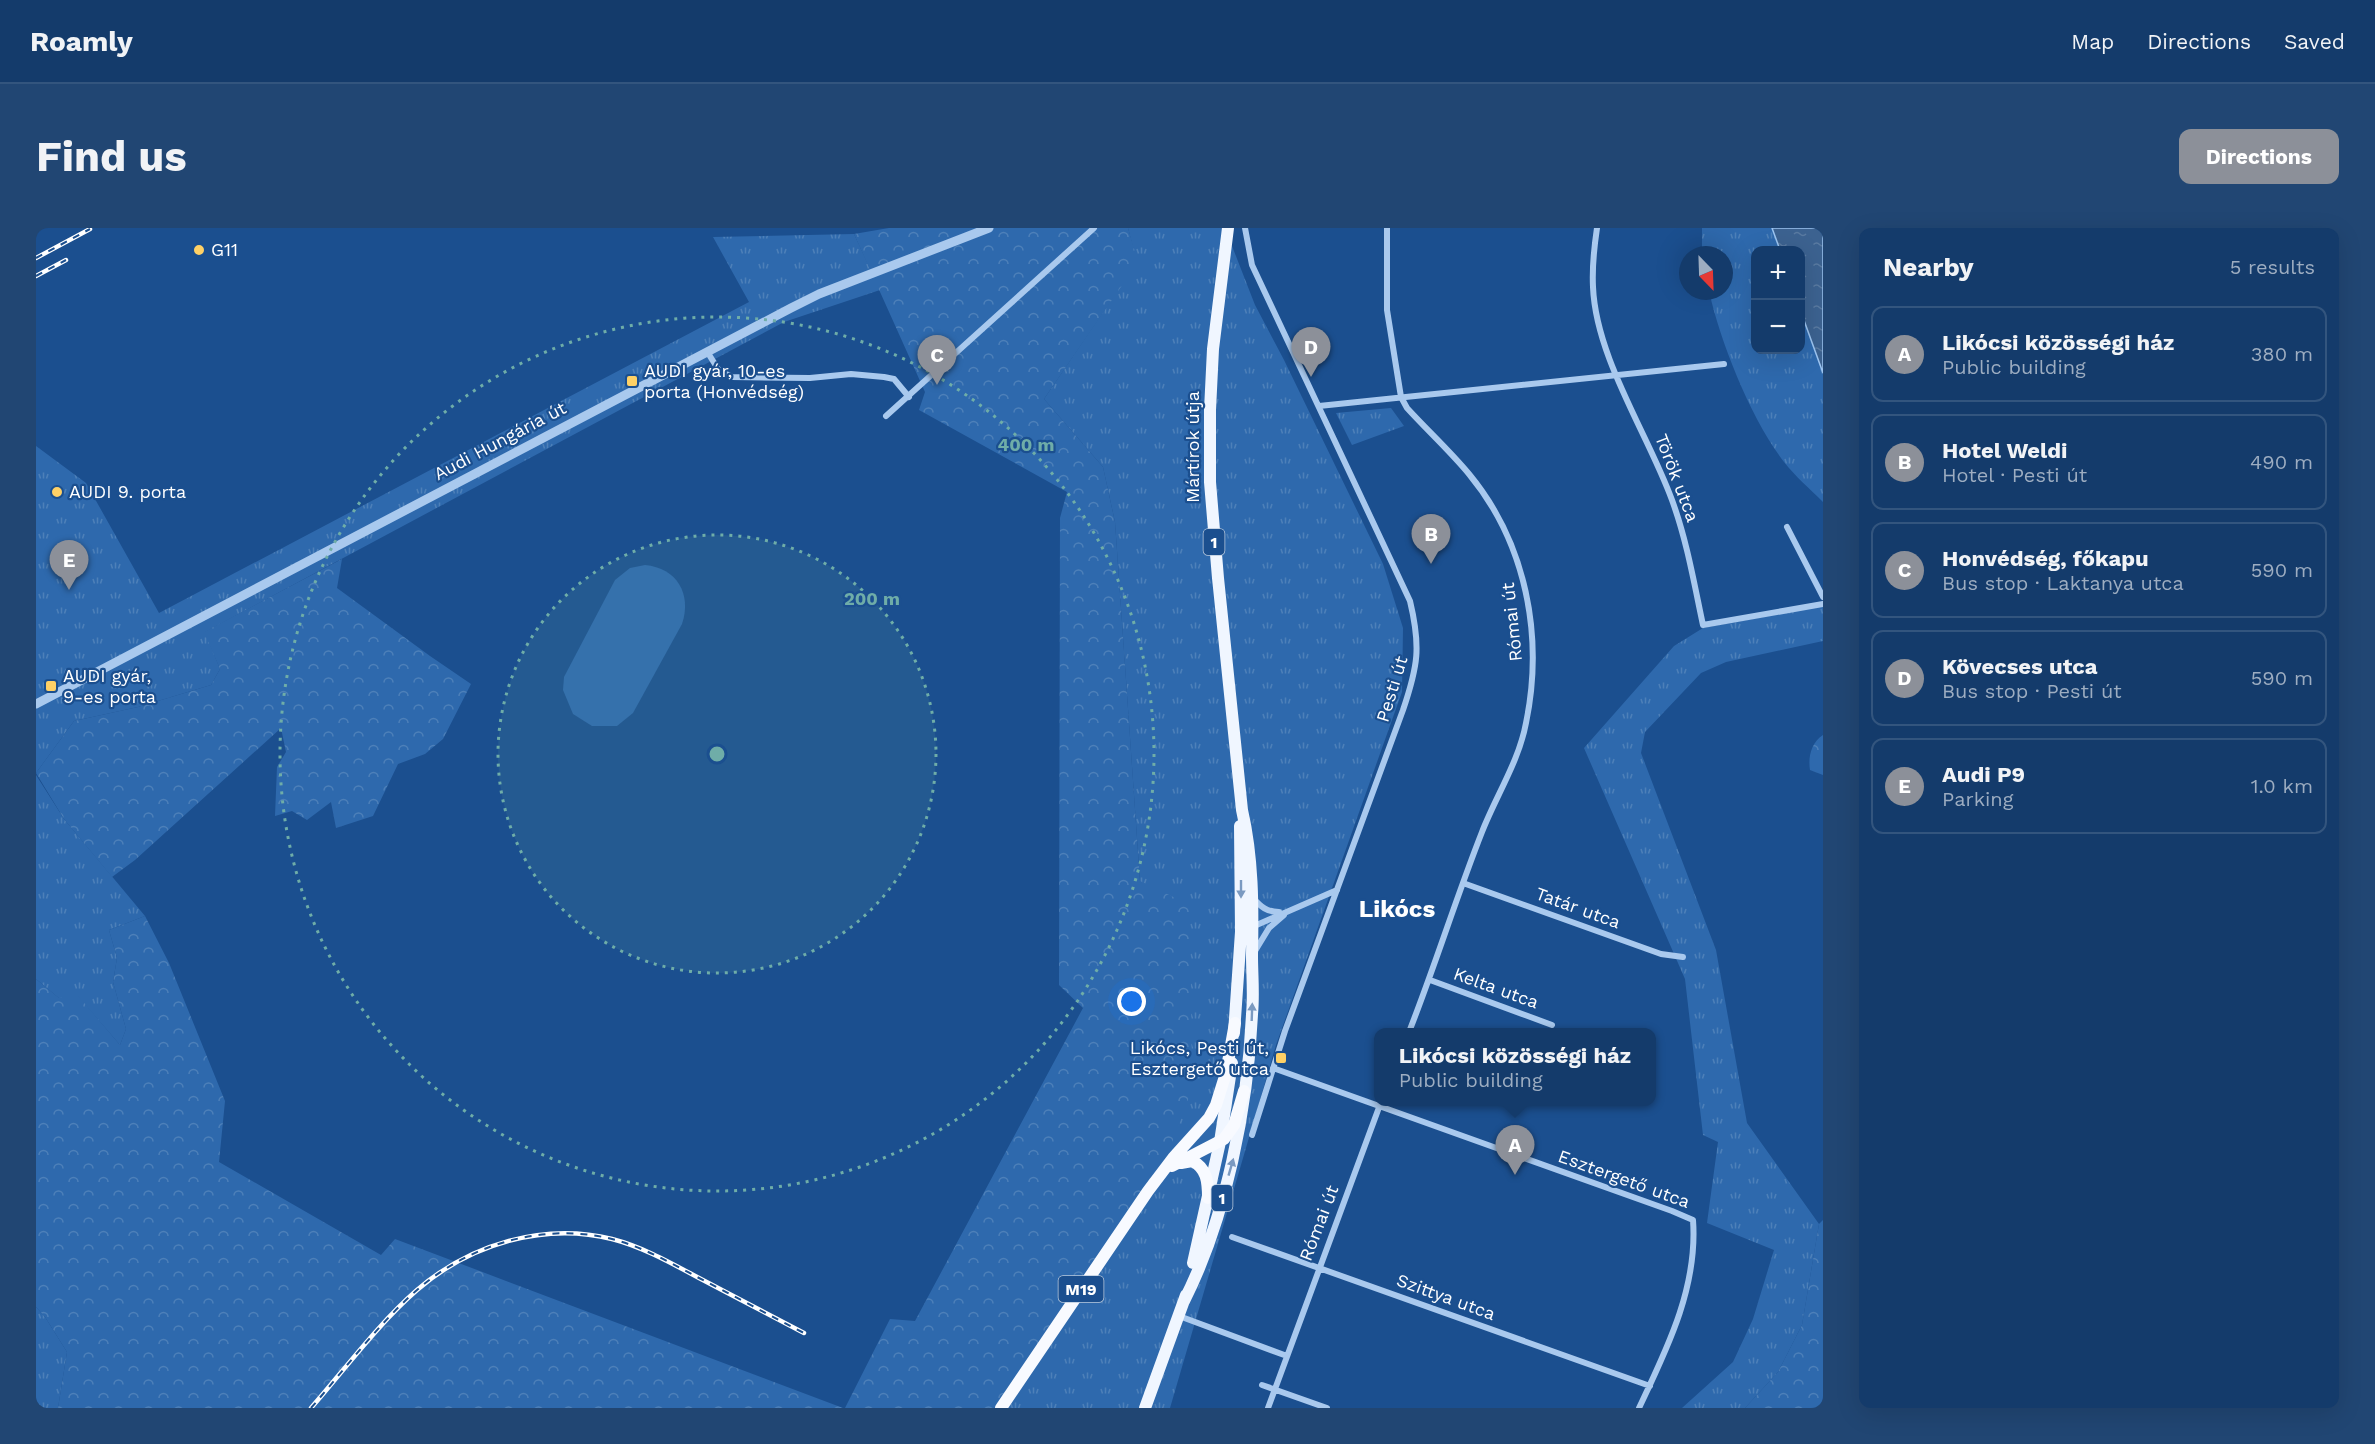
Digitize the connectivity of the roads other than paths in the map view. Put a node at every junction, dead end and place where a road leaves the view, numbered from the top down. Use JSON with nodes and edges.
{"nodes":[{"id":1,"x":989,"y":228,"type":"edge"},
{"id":2,"x":1094,"y":228,"type":"edge"},
{"id":3,"x":1228,"y":228,"type":"edge"},
{"id":4,"x":1245,"y":228,"type":"edge"},
{"id":5,"x":1387,"y":228,"type":"edge"},
{"id":6,"x":1597,"y":228,"type":"edge"},
{"id":7,"x":708,"y":353,"type":"junction"},
{"id":8,"x":1724,"y":364,"type":"dead end"},
{"id":9,"x":1617,"y":375,"type":"junction"},
{"id":10,"x":909,"y":397,"type":"junction"},
{"id":11,"x":1401,"y":397,"type":"junction"},
{"id":12,"x":1319,"y":406,"type":"junction"},
{"id":13,"x":886,"y":416,"type":"dead end"},
{"id":14,"x":1787,"y":527,"type":"dead end"},
{"id":15,"x":1823,"y":597,"type":"edge"},
{"id":16,"x":1823,"y":604,"type":"edge"},
{"id":17,"x":36,"y":704,"type":"edge"},
{"id":18,"x":1242,"y":810,"type":"junction"},
{"id":19,"x":1463,"y":883,"type":"junction"},
{"id":20,"x":1337,"y":890,"type":"junction"},
{"id":21,"x":1253,"y":898,"type":"junction"},
{"id":22,"x":1292,"y":910,"type":"junction"},
{"id":23,"x":1253,"y":926,"type":"junction"},
{"id":24,"x":1241,"y":932,"type":"junction"},
{"id":25,"x":1252,"y":957,"type":"junction"},
{"id":26,"x":1683,"y":957,"type":"dead end"},
{"id":27,"x":1430,"y":980,"type":"junction"},
{"id":28,"x":1235,"y":1023,"type":"junction"},
{"id":29,"x":1552,"y":1024,"type":"dead end"},
{"id":30,"x":1411,"y":1028,"type":"edge"},
{"id":31,"x":1273,"y":1068,"type":"junction"},
{"id":32,"x":1244,"y":1091,"type":"junction"},
{"id":33,"x":1374,"y":1102,"type":"edge"},
{"id":34,"x":1379,"y":1106,"type":"edge"},
{"id":35,"x":1385,"y":1106,"type":"edge"},
{"id":36,"x":1252,"y":1135,"type":"dead end"},
{"id":37,"x":1220,"y":1142,"type":"junction"},
{"id":38,"x":1166,"y":1170,"type":"junction"},
{"id":39,"x":1208,"y":1198,"type":"junction"},
{"id":40,"x":1232,"y":1237,"type":"dead end"},
{"id":41,"x":1319,"y":1267,"type":"junction"},
{"id":42,"x":1184,"y":1301,"type":"junction"},
{"id":43,"x":1179,"y":1316,"type":"junction"},
{"id":44,"x":1287,"y":1356,"type":"junction"},
{"id":45,"x":1262,"y":1385,"type":"dead end"},
{"id":46,"x":1650,"y":1386,"type":"junction"},
{"id":47,"x":1275,"y":1390,"type":"junction"},
{"id":48,"x":1000,"y":1408,"type":"edge"},
{"id":49,"x":1145,"y":1408,"type":"edge"},
{"id":50,"x":1268,"y":1408,"type":"edge"},
{"id":51,"x":1327,"y":1408,"type":"edge"},
{"id":52,"x":1639,"y":1408,"type":"edge"}],
"edges":[{"from":1,"to":7,"type":"street","name":"Audi Hungária út"},
{"from":2,"to":10,"type":"street"},
{"from":3,"to":18,"type":"main road","name":"Mártírok útja","number":"1"},
{"from":4,"to":12,"type":"street","name":"Pesti út"},
{"from":5,"to":11,"type":"street","name":"Római út"},
{"from":6,"to":9,"type":"street","name":"Török utca"},
{"from":7,"to":10,"type":"street"},
{"from":7,"to":17,"type":"street","name":"Audi Hungária út"},
{"from":8,"to":9,"type":"street"},
{"from":9,"to":11,"type":"street"},
{"from":9,"to":16,"type":"street","name":"Török utca"},
{"from":10,"to":13,"type":"street"},
{"from":11,"to":12,"type":"street"},
{"from":11,"to":19,"type":"street","name":"Római út"},
{"from":12,"to":20,"type":"street","name":"Pesti út"},
{"from":14,"to":15,"type":"street"},
{"from":18,"to":21,"type":"main road","number":"1"},
{"from":18,"to":24,"type":"main road","number":"1","one_way":true},
{"from":19,"to":26,"type":"street","name":"Tatár utca"},
{"from":19,"to":27,"type":"street","name":"Római út"},
{"from":20,"to":22,"type":"street"},
{"from":20,"to":31,"type":"street","name":"Pesti út"},
{"from":21,"to":22,"type":"street"},
{"from":21,"to":23,"type":"main road","number":"1"},
{"from":22,"to":23,"type":"street"},
{"from":22,"to":25,"type":"street"},
{"from":23,"to":24,"type":"street"},
{"from":23,"to":25,"type":"main road","number":"1"},
{"from":24,"to":28,"type":"main road","number":"1"},
{"from":32,"to":25,"type":"main road","number":"1","one_way":true},
{"from":27,"to":29,"type":"street","name":"Kelta utca"},
{"from":27,"to":30,"type":"street","name":"Római út"},
{"from":28,"to":37,"type":"main road","number":"1"},
{"from":28,"to":38,"type":"highway"},
{"from":31,"to":33,"type":"street","name":"Esztergető utca"},
{"from":31,"to":36,"type":"street","name":"Pesti út"},
{"from":32,"to":37,"type":"highway"},
{"from":42,"to":32,"type":"main road","number":"1","one_way":true},
{"from":34,"to":41,"type":"street","name":"Római út"},
{"from":35,"to":46,"type":"street","name":"Esztergető utca"},
{"from":37,"to":38,"type":"highway"},
{"from":37,"to":39,"type":"main road","number":"1"},
{"from":38,"to":39,"type":"highway"},
{"from":38,"to":48,"type":"highway","number":"M19"},
{"from":39,"to":42,"type":"main road","number":"1"},
{"from":40,"to":41,"type":"street","name":"Szittya utca"},
{"from":41,"to":44,"type":"street","name":"Római út"},
{"from":41,"to":46,"type":"street","name":"Szittya utca"},
{"from":42,"to":43,"type":"main road","number":"1"},
{"from":43,"to":44,"type":"street"},
{"from":43,"to":49,"type":"main road","number":"1"},
{"from":44,"to":47,"type":"street","name":"Római út"},
{"from":45,"to":47,"type":"street"},
{"from":46,"to":52,"type":"street"},
{"from":47,"to":50,"type":"street","name":"Római út"},
{"from":47,"to":51,"type":"street"}]}
